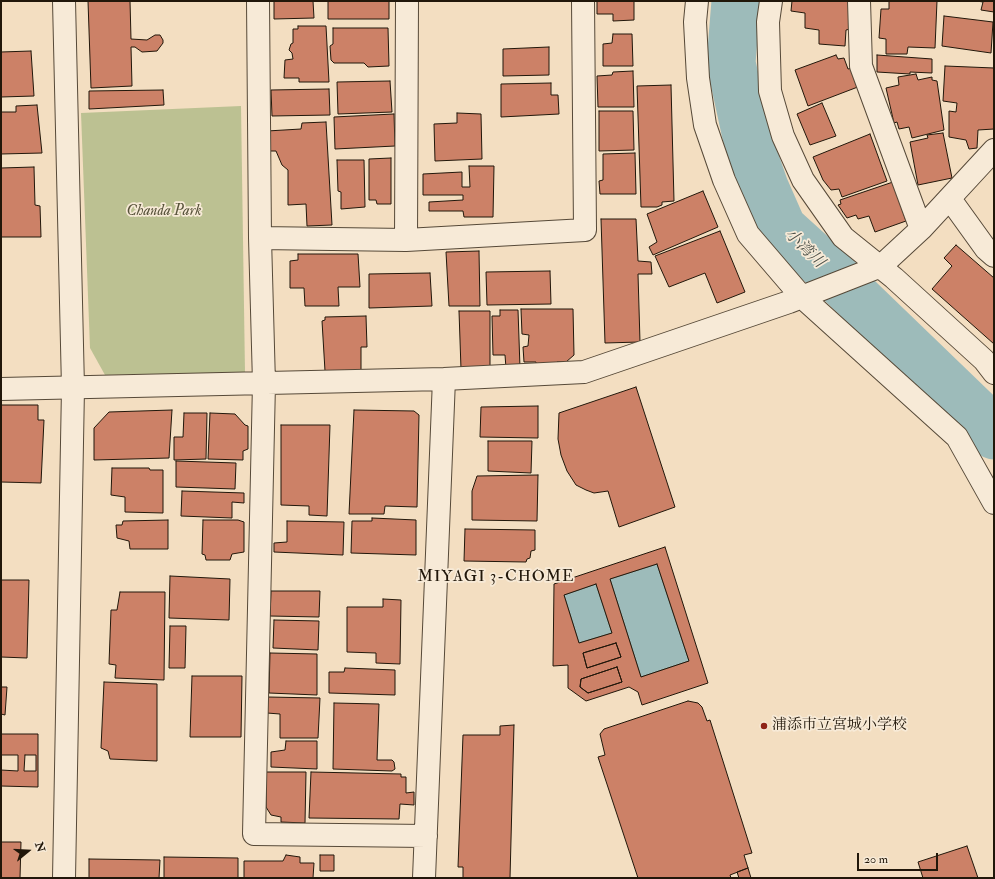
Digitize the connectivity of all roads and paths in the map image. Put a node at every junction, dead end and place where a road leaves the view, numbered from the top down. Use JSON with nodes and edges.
{"nodes":[{"id":1,"x":64,"y":1,"type":"edge"},
{"id":2,"x":258,"y":1,"type":"edge"},
{"id":3,"x":407,"y":1,"type":"edge"},
{"id":4,"x":583,"y":1,"type":"edge"},
{"id":5,"x":697,"y":1,"type":"edge"},
{"id":6,"x":771,"y":1,"type":"edge"},
{"id":7,"x":859,"y":1,"type":"edge"},
{"id":8,"x":994,"y":150,"type":"edge"},
{"id":9,"x":950,"y":199,"type":"junction"},
{"id":10,"x":921,"y":229,"type":"junction"},
{"id":11,"x":260,"y":238,"type":"junction"},
{"id":12,"x":406,"y":240,"type":"junction"},
{"id":13,"x":994,"y":256,"type":"edge"},
{"id":14,"x":881,"y":266,"type":"junction"},
{"id":15,"x":802,"y":297,"type":"junction"},
{"id":16,"x":994,"y":373,"type":"edge"},
{"id":17,"x":444,"y":379,"type":"junction"},
{"id":18,"x":264,"y":383,"type":"junction"},
{"id":19,"x":73,"y":388,"type":"junction"},
{"id":20,"x":1,"y":389,"type":"edge"},
{"id":21,"x":994,"y":503,"type":"edge"},
{"id":22,"x":426,"y":836,"type":"junction"},
{"id":23,"x":64,"y":878,"type":"edge"},
{"id":24,"x":424,"y":878,"type":"edge"}],
"edges":[{"from":1,"to":19,"type":"street"},
{"from":2,"to":11,"type":"street"},
{"from":3,"to":12,"type":"street"},
{"from":4,"to":12,"type":"street"},
{"from":5,"to":15,"type":"street"},
{"from":6,"to":14,"type":"street"},
{"from":7,"to":10,"type":"street"},
{"from":8,"to":9,"type":"street"},
{"from":9,"to":10,"type":"street"},
{"from":9,"to":13,"type":"street"},
{"from":10,"to":14,"type":"street"},
{"from":11,"to":12,"type":"street"},
{"from":11,"to":18,"type":"street"},
{"from":14,"to":15,"type":"street"},
{"from":14,"to":16,"type":"street"},
{"from":15,"to":17,"type":"street"},
{"from":15,"to":21,"type":"street"},
{"from":17,"to":18,"type":"street"},
{"from":17,"to":22,"type":"street"},
{"from":18,"to":19,"type":"street"},
{"from":18,"to":22,"type":"street"},
{"from":19,"to":20,"type":"street"},
{"from":19,"to":23,"type":"street"},
{"from":22,"to":24,"type":"street"}]}
